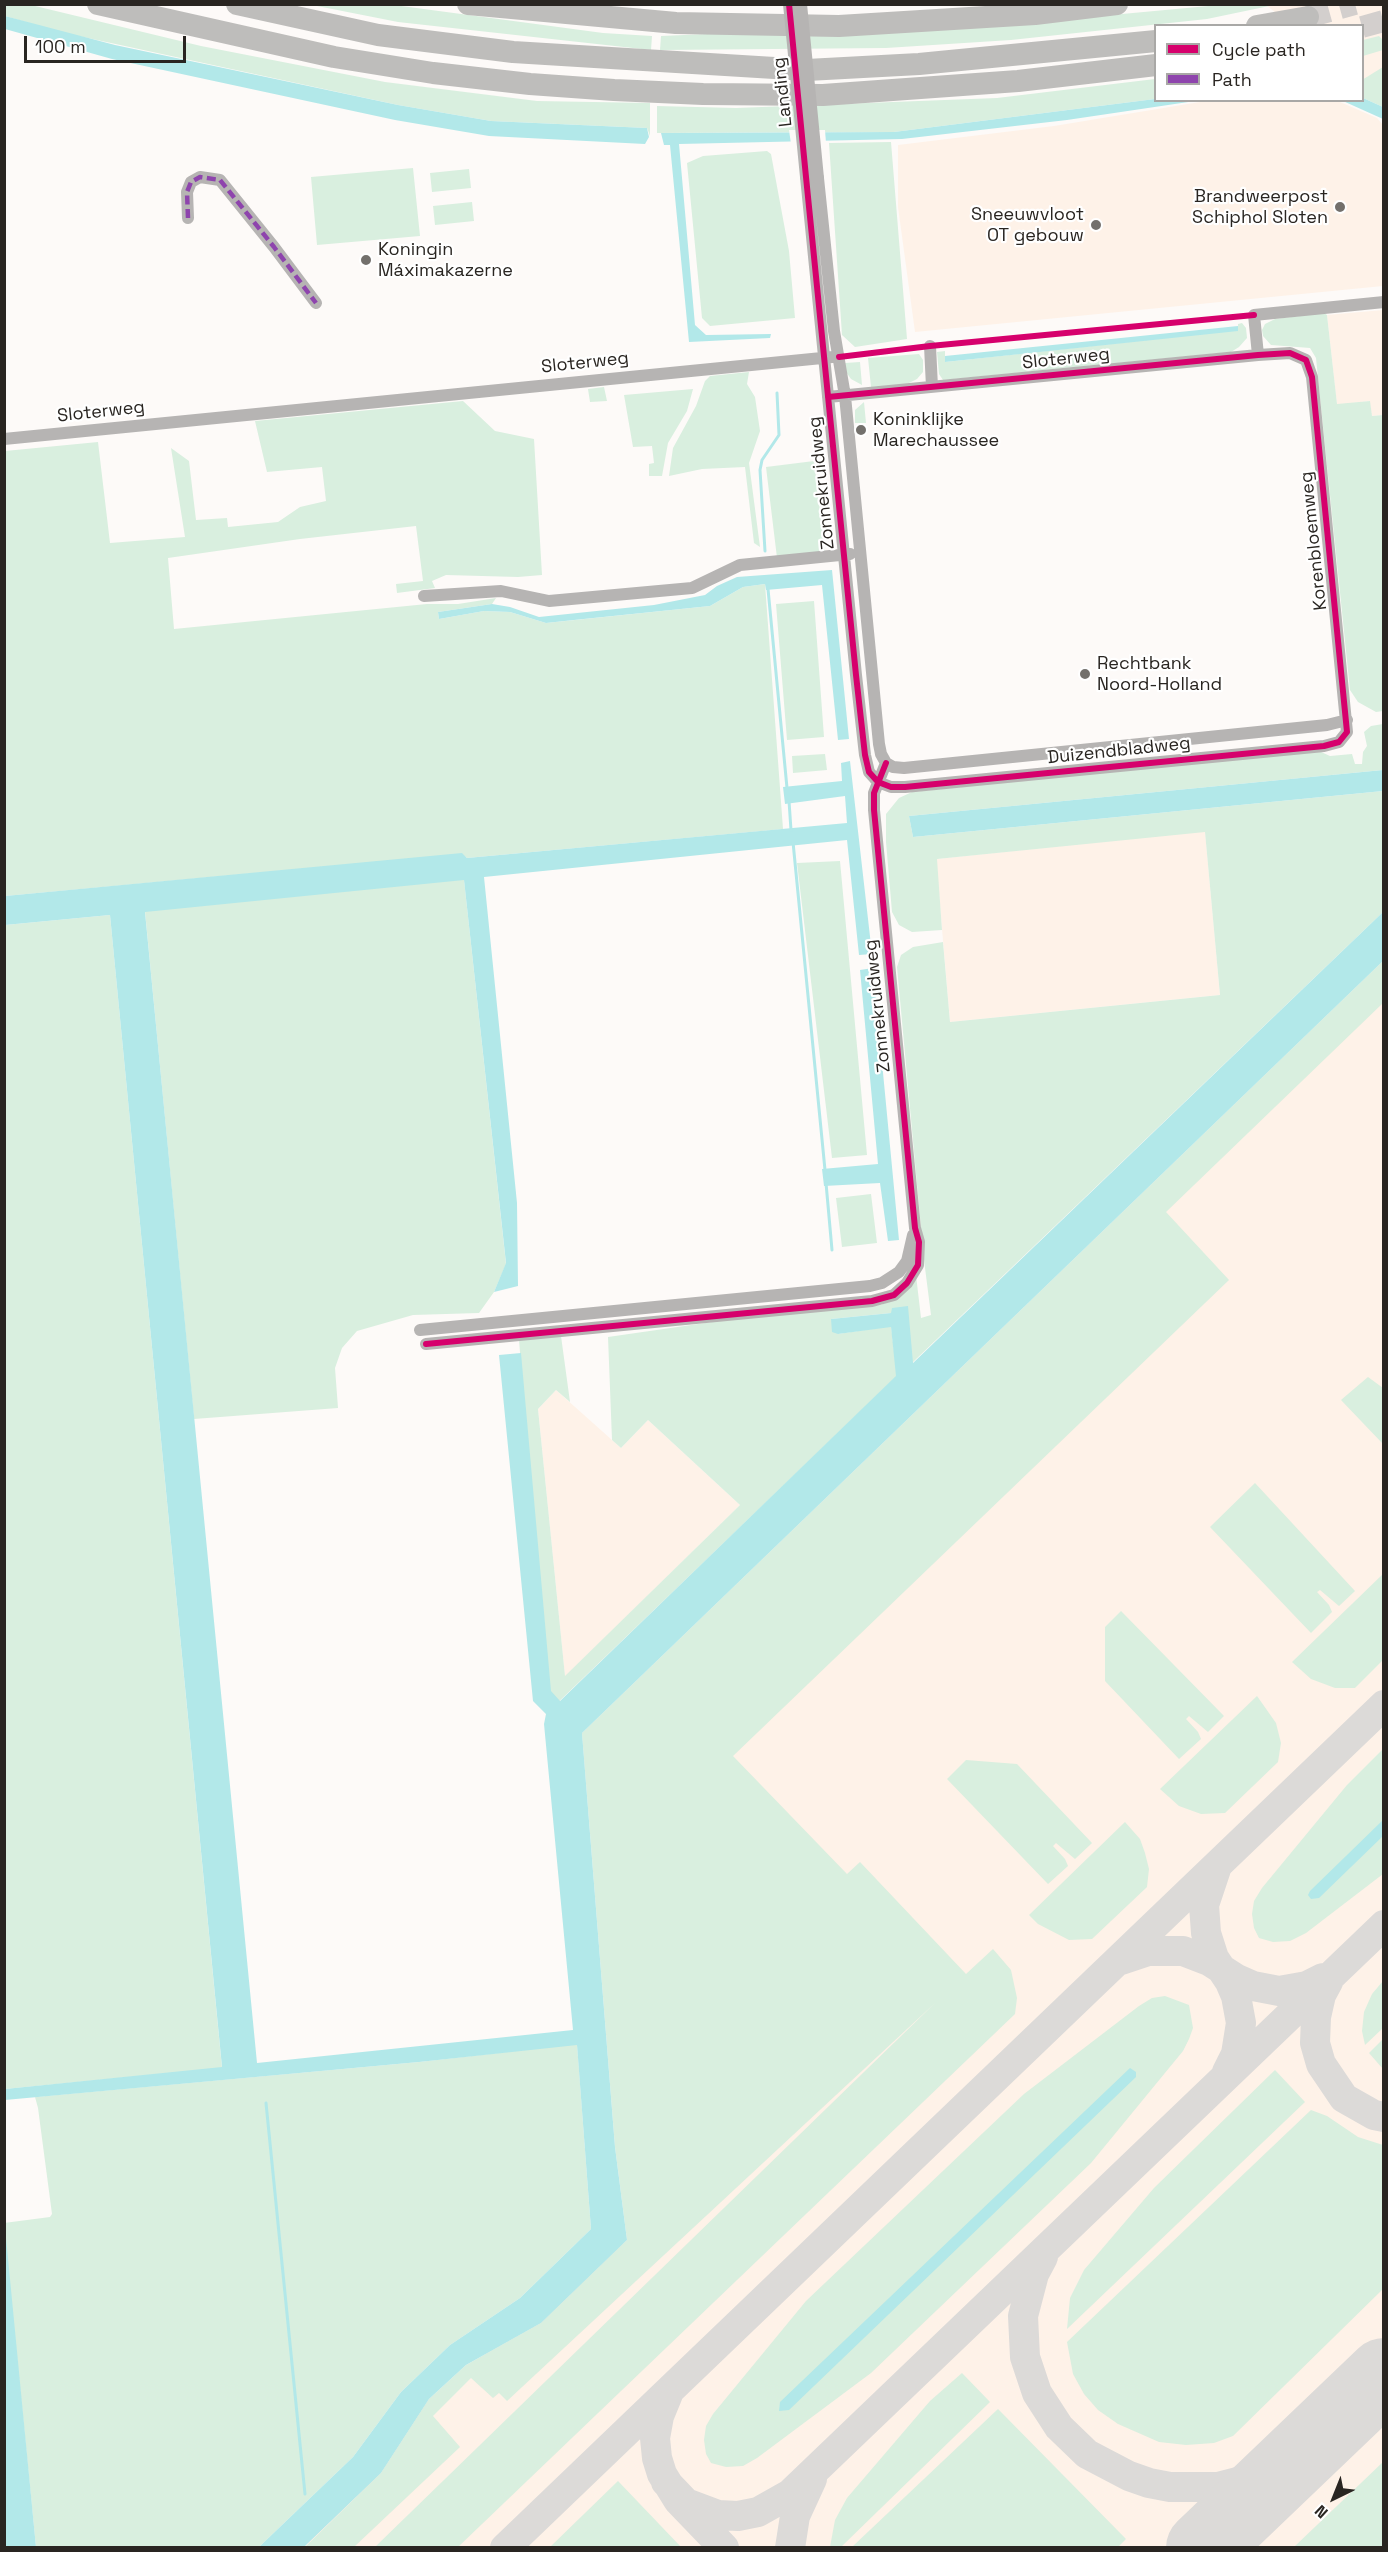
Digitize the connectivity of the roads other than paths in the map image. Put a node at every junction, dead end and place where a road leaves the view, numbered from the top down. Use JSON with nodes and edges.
{"nodes":[{"id":1,"x":98,"y":4,"type":"edge"},
{"id":2,"x":237,"y":4,"type":"edge"},
{"id":3,"x":468,"y":4,"type":"edge"},
{"id":4,"x":789,"y":4,"type":"edge"},
{"id":5,"x":801,"y":4,"type":"edge"},
{"id":6,"x":1117,"y":4,"type":"edge"},
{"id":7,"x":1308,"y":17,"type":"tunnel mouth"},
{"id":8,"x":1268,"y":24,"type":"edge"},
{"id":9,"x":1154,"y":41,"type":"edge"},
{"id":10,"x":1154,"y":65,"type":"edge"},
{"id":11,"x":812,"y":177,"type":"junction"},
{"id":12,"x":188,"y":218,"type":"dead end"},
{"id":13,"x":1383,"y":302,"type":"edge"},
{"id":14,"x":316,"y":303,"type":"dead end"},
{"id":15,"x":930,"y":346,"type":"dead end"},
{"id":16,"x":1258,"y":355,"type":"junction"},
{"id":17,"x":839,"y":357,"type":"junction"},
{"id":18,"x":825,"y":358,"type":"junction"},
{"id":19,"x":1306,"y":360,"type":"joint"},
{"id":20,"x":932,"y":387,"type":"junction"},
{"id":21,"x":844,"y":396,"type":"junction"},
{"id":22,"x":828,"y":397,"type":"junction"},
{"id":23,"x":4,"y":439,"type":"edge"},
{"id":24,"x":860,"y":553,"type":"junction"},
{"id":25,"x":844,"y":555,"type":"junction"},
{"id":26,"x":424,"y":596,"type":"dead end"},
{"id":27,"x":1347,"y":720,"type":"junction"},
{"id":28,"x":886,"y":763,"type":"junction"},
{"id":29,"x":878,"y":782,"type":"junction"},
{"id":30,"x":915,"y":1228,"type":"junction"},
{"id":31,"x":420,"y":1330,"type":"dead end"},
{"id":32,"x":426,"y":1344,"type":"dead end"}],
"edges":[{"from":1,"to":10,"type":"highway"},
{"from":2,"to":9,"type":"highway"},
{"from":3,"to":6,"type":"highway"},
{"from":4,"to":11,"type":"street","name":"Landing","bridge":true},
{"from":5,"to":11,"type":"street","name":"Landing","bridge":true},
{"from":7,"to":8,"type":"highway"},
{"from":11,"to":17,"type":"street","name":"Zonnekruidweg"},
{"from":11,"to":18,"type":"street","name":"Zonnekruidweg"},
{"from":12,"to":14,"type":"street"},
{"from":13,"to":16,"type":"street"},
{"from":15,"to":20,"type":"street"},
{"from":16,"to":19,"type":"street","name":"Sloterweg"},
{"from":16,"to":20,"type":"street","name":"Sloterweg"},
{"from":17,"to":18,"type":"street","name":"Sloterweg"},
{"from":17,"to":21,"type":"street","name":"Zonnekruidweg"},
{"from":18,"to":22,"type":"street","name":"Zonnekruidweg"},
{"from":18,"to":23,"type":"street","name":"Sloterweg"},
{"from":19,"to":27,"type":"street","name":"Korenbloemweg"},
{"from":20,"to":21,"type":"street","name":"Sloterweg"},
{"from":21,"to":22,"type":"street","name":"Sloterweg"},
{"from":21,"to":24,"type":"street","name":"Zonnekruidweg"},
{"from":22,"to":25,"type":"street","name":"Zonnekruidweg"},
{"from":24,"to":25,"type":"street"},
{"from":24,"to":28,"type":"street","name":"Zonnekruidweg"},
{"from":25,"to":26,"type":"street"},
{"from":25,"to":29,"type":"street","name":"Zonnekruidweg"},
{"from":27,"to":28,"type":"street","name":"Duizendbladweg"},
{"from":27,"to":29,"type":"street","name":"Duizendbladweg"},
{"from":28,"to":29,"type":"street","name":"Zonnekruidweg"},
{"from":29,"to":30,"type":"street","name":"Zonnekruidweg"},
{"from":30,"to":31,"type":"street"},
{"from":30,"to":32,"type":"street","name":"Zonnekruidweg"}]}
